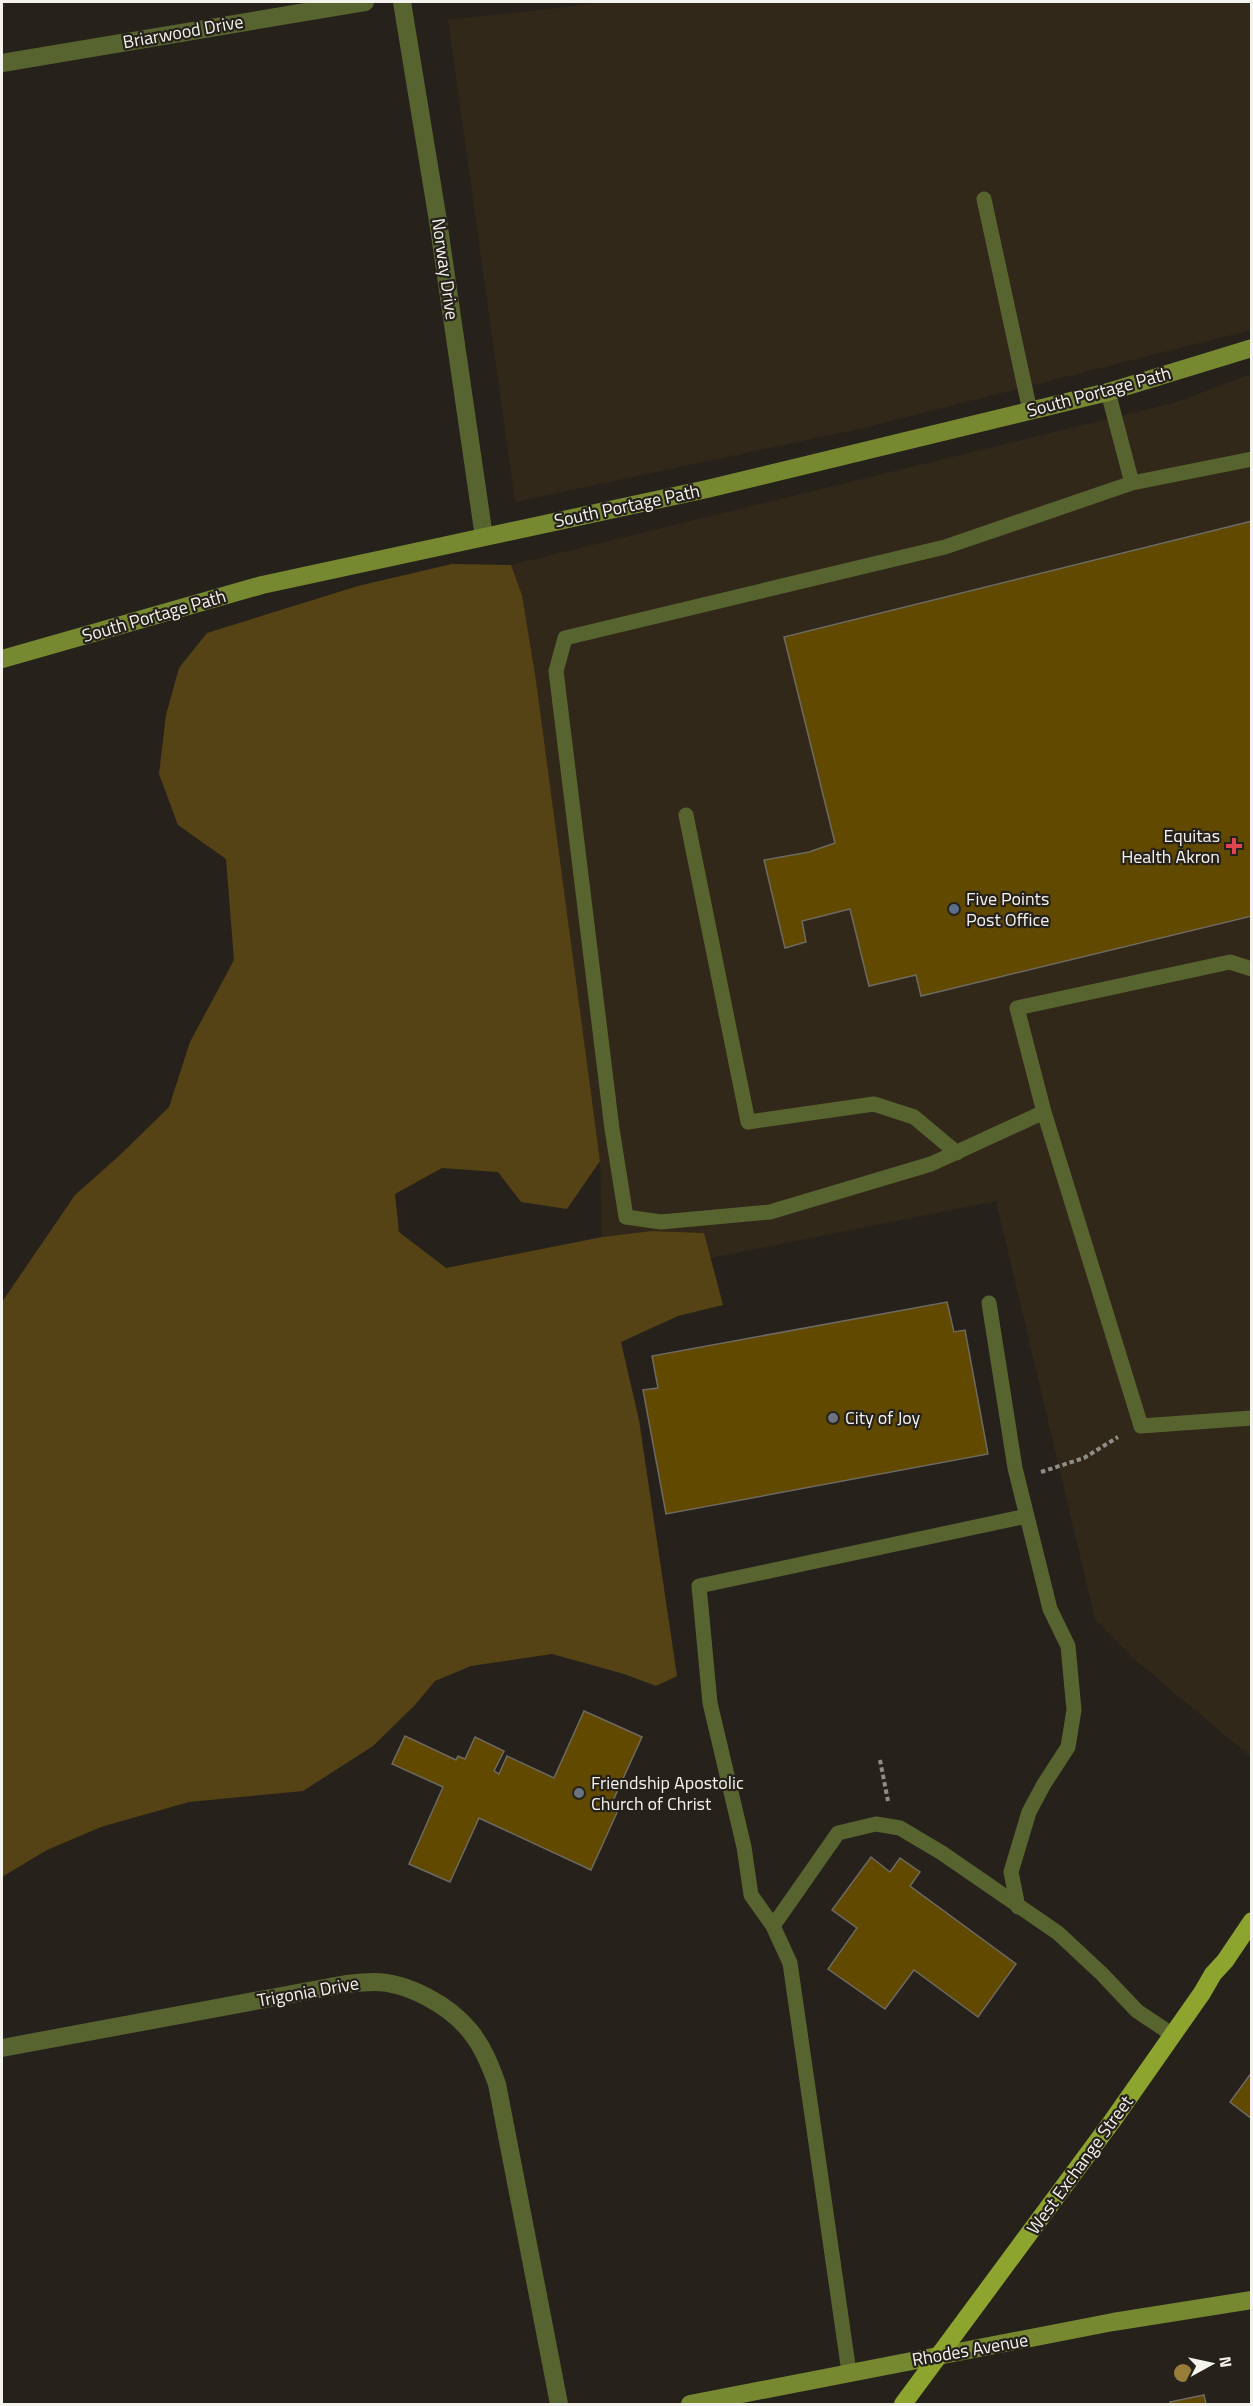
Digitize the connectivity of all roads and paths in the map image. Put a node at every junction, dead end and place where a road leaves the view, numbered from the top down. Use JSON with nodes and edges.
{"nodes":[{"id":1,"x":365,"y":2,"type":"edge"},
{"id":2,"x":402,"y":2,"type":"edge"},
{"id":3,"x":2,"y":63,"type":"edge"},
{"id":4,"x":984,"y":199,"type":"dead end"},
{"id":5,"x":1251,"y":348,"type":"edge"},
{"id":6,"x":1108,"y":392,"type":"junction"},
{"id":7,"x":1030,"y":411,"type":"junction"},
{"id":8,"x":1251,"y":459,"type":"edge"},
{"id":9,"x":1132,"y":483,"type":"junction"},
{"id":10,"x":484,"y":537,"type":"junction"},
{"id":11,"x":2,"y":659,"type":"edge"},
{"id":12,"x":686,"y":815,"type":"dead end"},
{"id":13,"x":1251,"y":969,"type":"edge"},
{"id":14,"x":1044,"y":1112,"type":"junction"},
{"id":15,"x":957,"y":1153,"type":"junction"},
{"id":16,"x":988,"y":1302,"type":"dead end"},
{"id":17,"x":1251,"y":1418,"type":"edge"},
{"id":18,"x":1141,"y":1422,"type":"junction"},
{"id":19,"x":1018,"y":1479,"type":"junction"},
{"id":20,"x":1027,"y":1516,"type":"junction"},
{"id":21,"x":880,"y":1760,"type":"dead end"},
{"id":22,"x":886,"y":1790,"type":"dead end"},
{"id":23,"x":1018,"y":1907,"type":"junction"},
{"id":24,"x":1251,"y":1921,"type":"edge"},
{"id":25,"x":772,"y":1926,"type":"junction"},
{"id":26,"x":1173,"y":2035,"type":"junction"},
{"id":27,"x":2,"y":2048,"type":"edge"},
{"id":28,"x":1251,"y":2300,"type":"edge"},
{"id":29,"x":941,"y":2354,"type":"junction"},
{"id":30,"x":849,"y":2373,"type":"junction"},
{"id":31,"x":559,"y":2404,"type":"edge"},
{"id":32,"x":690,"y":2404,"type":"edge"},
{"id":33,"x":903,"y":2404,"type":"edge"}],
"edges":[{"from":1,"to":3,"type":"street","name":"Briarwood Drive"},
{"from":2,"to":10,"type":"street","name":"Norway Drive"},
{"from":4,"to":7,"type":"lane"},
{"from":5,"to":6,"type":"street","name":"South Portage Path"},
{"from":6,"to":7,"type":"street","name":"South Portage Path"},
{"from":6,"to":9,"type":"lane"},
{"from":7,"to":10,"type":"street","name":"South Portage Path"},
{"from":8,"to":9,"type":"lane"},
{"from":9,"to":15,"type":"lane"},
{"from":10,"to":11,"type":"street","name":"South Portage Path"},
{"from":12,"to":15,"type":"lane"},
{"from":13,"to":14,"type":"lane"},
{"from":14,"to":15,"type":"lane"},
{"from":14,"to":18,"type":"lane"},
{"from":16,"to":19,"type":"lane"},
{"from":17,"to":18,"type":"lane"},
{"from":18,"to":19,"type":"path"},
{"from":19,"to":20,"type":"lane"},
{"from":20,"to":23,"type":"lane"},
{"from":20,"to":25,"type":"lane"},
{"from":21,"to":22,"type":"path"},
{"from":23,"to":25,"type":"lane"},
{"from":23,"to":26,"type":"lane"},
{"from":24,"to":26,"type":"main road","name":"West Exchange Street"},
{"from":25,"to":30,"type":"lane"},
{"from":26,"to":29,"type":"main road","name":"West Exchange Street"},
{"from":27,"to":31,"type":"street","name":"Trigonia Drive"},
{"from":28,"to":29,"type":"street","name":"Rhodes Avenue"},
{"from":29,"to":30,"type":"street","name":"Rhodes Avenue"},
{"from":29,"to":33,"type":"main road","name":"West Exchange Street"},
{"from":30,"to":32,"type":"street","name":"Rhodes Avenue"}]}
